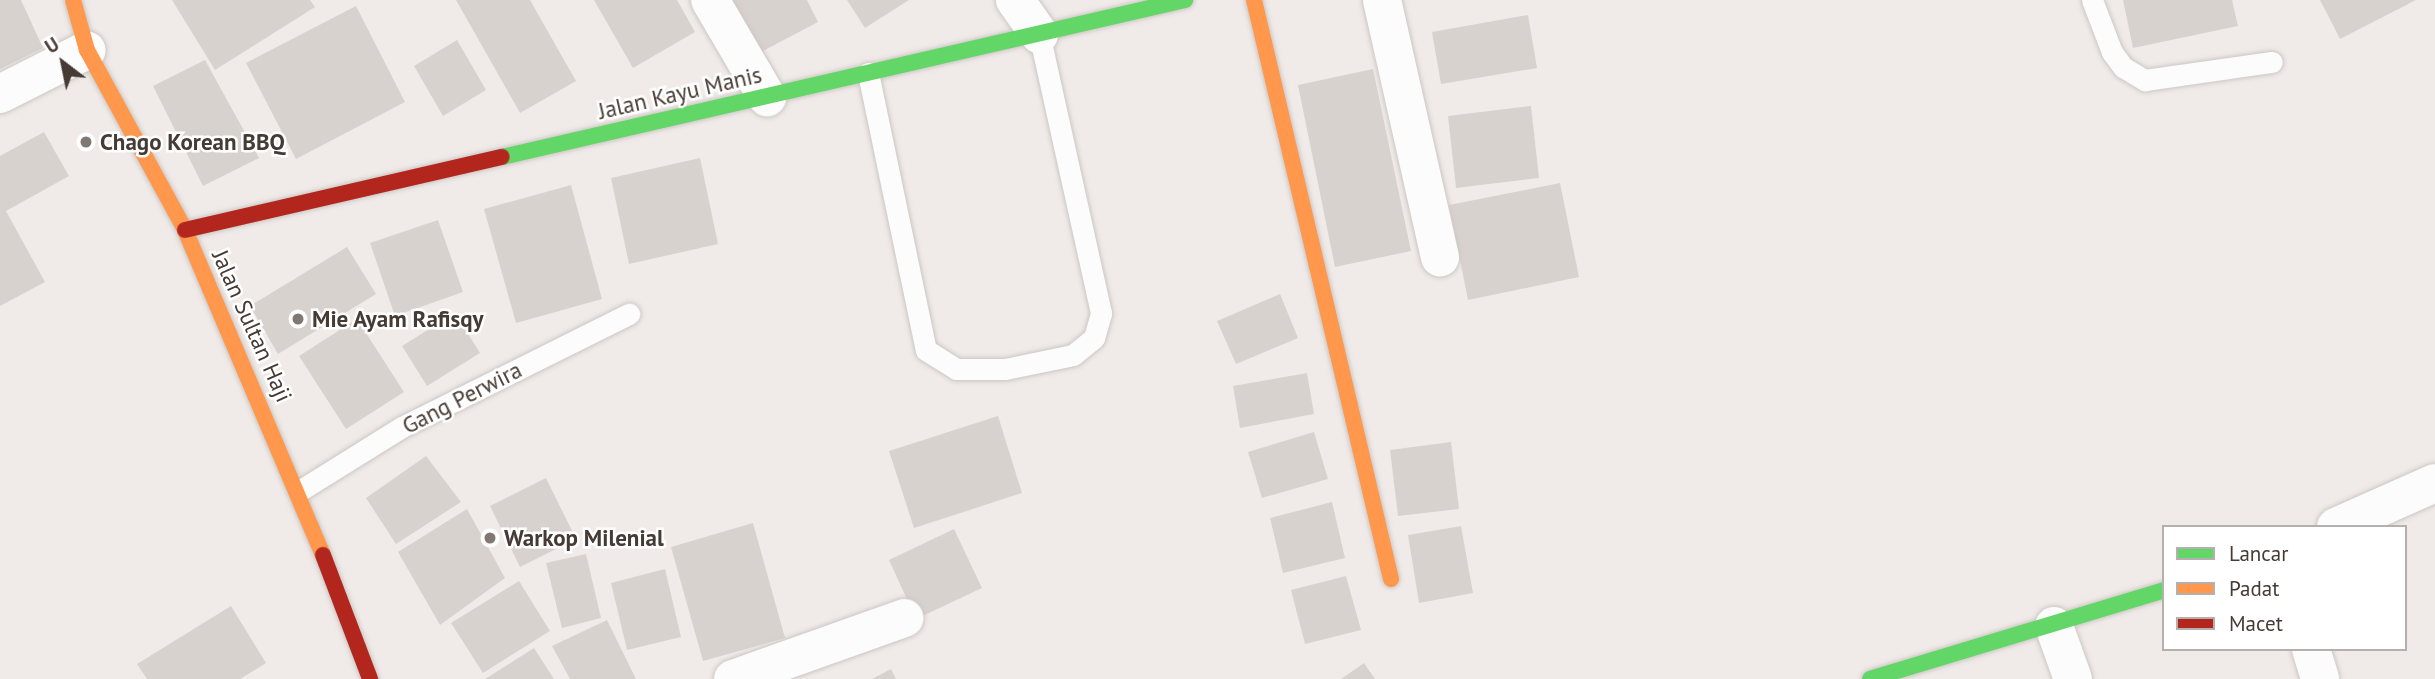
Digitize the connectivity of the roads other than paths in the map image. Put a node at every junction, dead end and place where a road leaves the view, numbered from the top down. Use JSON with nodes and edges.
{"nodes":[{"id":1,"x":73,"y":0,"type":"edge"},
{"id":2,"x":710,"y":0,"type":"edge"},
{"id":3,"x":1015,"y":0,"type":"edge"},
{"id":4,"x":1185,"y":0,"type":"edge"},
{"id":5,"x":1254,"y":0,"type":"edge"},
{"id":6,"x":1382,"y":0,"type":"edge"},
{"id":7,"x":2092,"y":0,"type":"edge"},
{"id":8,"x":1039,"y":34,"type":"junction"},
{"id":9,"x":87,"y":50,"type":"junction"},
{"id":10,"x":2272,"y":62,"type":"dead end"},
{"id":11,"x":868,"y":73,"type":"junction"},
{"id":12,"x":0,"y":94,"type":"edge"},
{"id":13,"x":767,"y":97,"type":"junction"},
{"id":14,"x":185,"y":230,"type":"junction"},
{"id":15,"x":1440,"y":258,"type":"dead end"},
{"id":16,"x":629,"y":314,"type":"dead end"},
{"id":17,"x":2435,"y":483,"type":"edge"},
{"id":18,"x":299,"y":491,"type":"junction"},
{"id":19,"x":2340,"y":525,"type":"edge"},
{"id":20,"x":1391,"y":579,"type":"dead end"},
{"id":21,"x":2162,"y":591,"type":"edge"},
{"id":22,"x":904,"y":618,"type":"dead end"},
{"id":23,"x":2054,"y":626,"type":"junction"},
{"id":24,"x":2312,"y":651,"type":"edge"},
{"id":25,"x":370,"y":679,"type":"edge"},
{"id":26,"x":733,"y":679,"type":"edge"},
{"id":27,"x":1870,"y":679,"type":"edge"},
{"id":28,"x":2073,"y":679,"type":"edge"},
{"id":29,"x":2320,"y":679,"type":"edge"}],
"edges":[{"from":1,"to":9,"type":"street","name":"Jalan Sultan Haji"},
{"from":2,"to":13,"type":"street"},
{"from":3,"to":8,"type":"street"},
{"from":4,"to":8,"type":"street","name":"Jalan Kayu Manis"},
{"from":5,"to":20,"type":"street"},
{"from":6,"to":15,"type":"street"},
{"from":7,"to":10,"type":"lane"},
{"from":8,"to":11,"type":"street","name":"Jalan Kayu Manis"},
{"from":8,"to":11,"type":"lane"},
{"from":9,"to":12,"type":"street"},
{"from":9,"to":14,"type":"street","name":"Jalan Sultan Haji"},
{"from":11,"to":13,"type":"street","name":"Jalan Kayu Manis"},
{"from":13,"to":14,"type":"street","name":"Jalan Kayu Manis"},
{"from":14,"to":18,"type":"street","name":"Jalan Sultan Haji"},
{"from":16,"to":18,"type":"lane","name":"Gang Perwira"},
{"from":17,"to":19,"type":"street"},
{"from":18,"to":25,"type":"street","name":"Jalan Sultan Haji"},
{"from":21,"to":23,"type":"street"},
{"from":22,"to":26,"type":"street"},
{"from":23,"to":27,"type":"street"},
{"from":23,"to":28,"type":"street"},
{"from":24,"to":29,"type":"street"}]}
